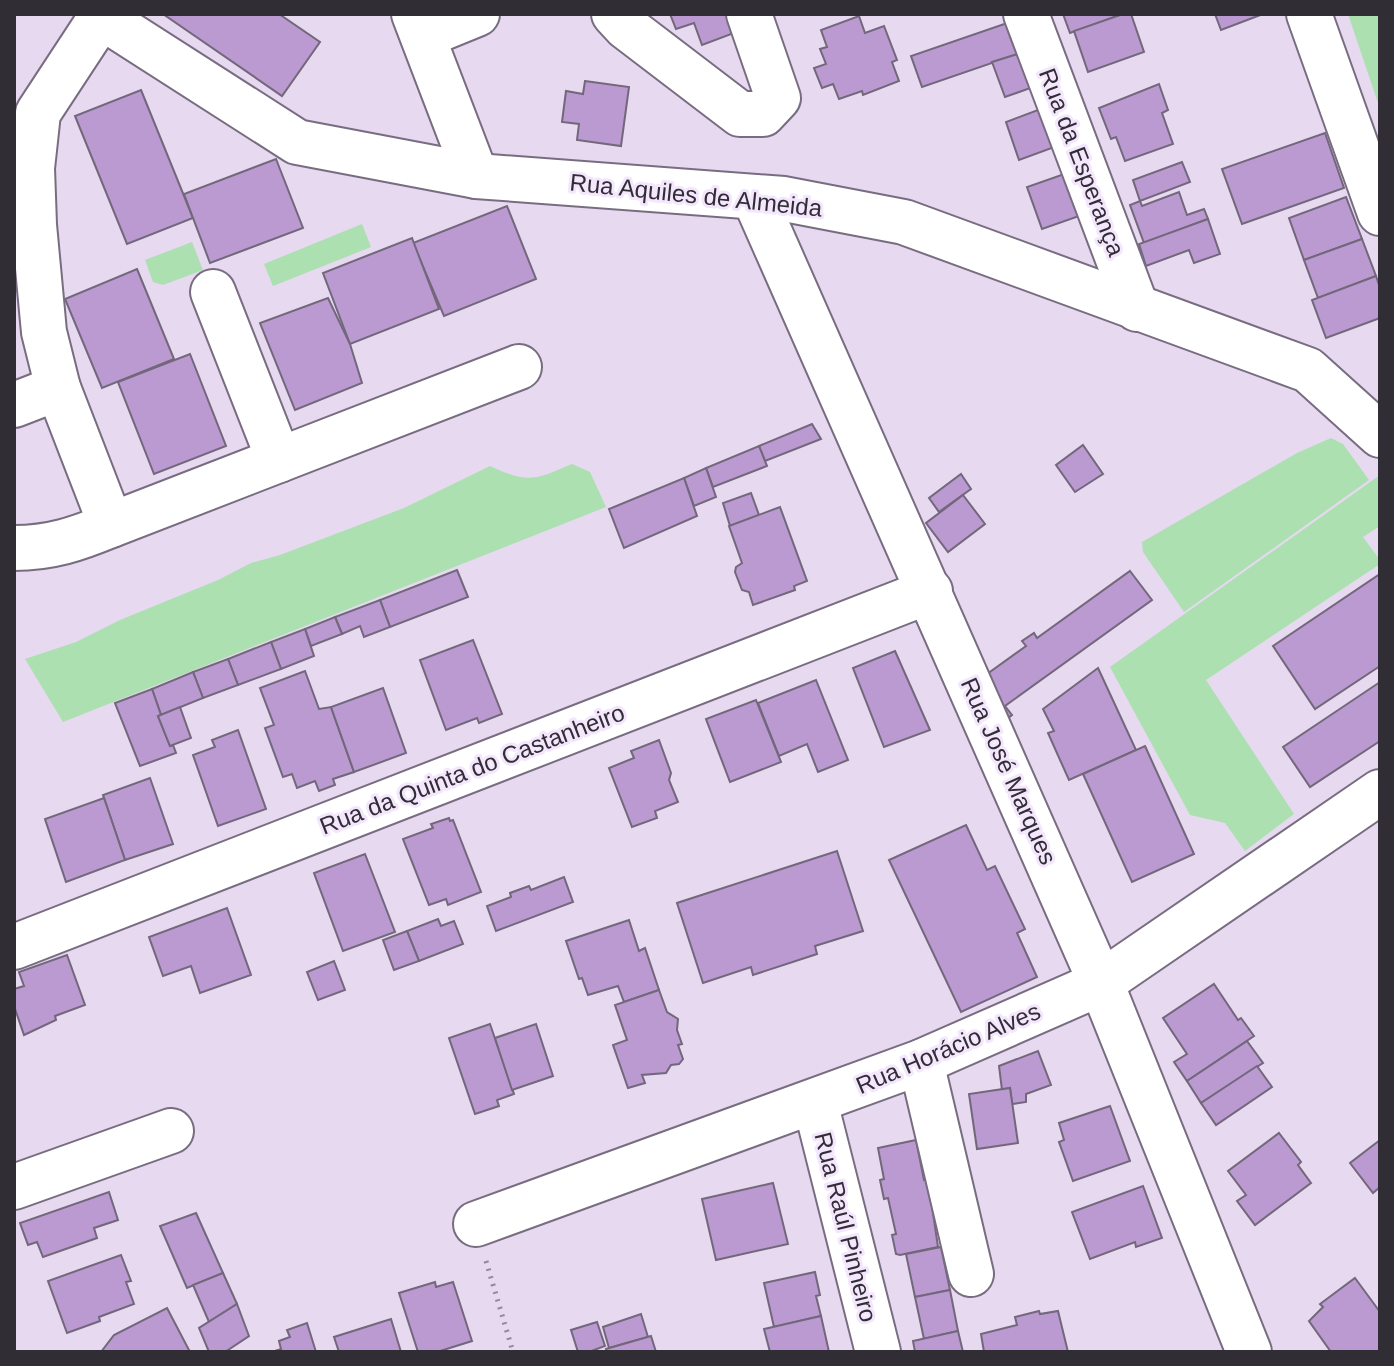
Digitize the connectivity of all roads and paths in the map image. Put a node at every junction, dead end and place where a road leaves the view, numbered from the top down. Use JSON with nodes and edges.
{"nodes":[{"id":1,"x":477,"y":14,"type":"edge"},
{"id":2,"x":614,"y":14,"type":"edge"},
{"id":3,"x":749,"y":14,"type":"edge"},
{"id":4,"x":1026,"y":14,"type":"edge"},
{"id":5,"x":1309,"y":14,"type":"edge"},
{"id":6,"x":99,"y":16,"type":"edge"},
{"id":7,"x":418,"y":25,"type":"edge"},
{"id":8,"x":476,"y":176,"type":"junction"},
{"id":9,"x":754,"y":197,"type":"junction"},
{"id":10,"x":1380,"y":213,"type":"edge"},
{"id":11,"x":213,"y":292,"type":"dead end"},
{"id":12,"x":1137,"y":309,"type":"junction"},
{"id":13,"x":519,"y":367,"type":"dead end"},
{"id":14,"x":58,"y":388,"type":"junction"},
{"id":15,"x":14,"y":405,"type":"edge"},
{"id":16,"x":1380,"y":435,"type":"edge"},
{"id":17,"x":279,"y":460,"type":"junction"},
{"id":18,"x":111,"y":525,"type":"junction"},
{"id":19,"x":14,"y":548,"type":"edge"},
{"id":20,"x":930,"y":591,"type":"junction"},
{"id":21,"x":1380,"y":792,"type":"edge"},
{"id":22,"x":14,"y":947,"type":"edge"},
{"id":23,"x":1101,"y":983,"type":"junction"},
{"id":24,"x":921,"y":1062,"type":"junction"},
{"id":25,"x":815,"y":1102,"type":"junction"},
{"id":26,"x":171,"y":1131,"type":"dead end"},
{"id":27,"x":14,"y":1187,"type":"edge"},
{"id":28,"x":476,"y":1224,"type":"joint"},
{"id":29,"x":971,"y":1274,"type":"dead end"},
{"id":30,"x":513,"y":1352,"type":"edge"},
{"id":31,"x":878,"y":1352,"type":"edge"},
{"id":32,"x":1249,"y":1352,"type":"edge"}],
"edges":[{"from":1,"to":7,"type":"street"},
{"from":2,"to":3,"type":"street"},
{"from":4,"to":12,"type":"street","name":"Rua da Esperança"},
{"from":5,"to":10,"type":"street"},
{"from":6,"to":8,"type":"street","name":"Rua Aquiles de Almeida"},
{"from":6,"to":14,"type":"street"},
{"from":7,"to":8,"type":"street"},
{"from":8,"to":9,"type":"street","name":"Rua Aquiles de Almeida"},
{"from":9,"to":12,"type":"street","name":"Rua Aquiles de Almeida"},
{"from":9,"to":20,"type":"street","name":"Rua José Marques"},
{"from":11,"to":17,"type":"street"},
{"from":12,"to":16,"type":"street","name":"Rua Aquiles de Almeida"},
{"from":13,"to":17,"type":"street"},
{"from":14,"to":15,"type":"street"},
{"from":14,"to":18,"type":"street"},
{"from":17,"to":18,"type":"street"},
{"from":18,"to":19,"type":"street"},
{"from":20,"to":22,"type":"street","name":"Rua da Quinta do Castanheiro"},
{"from":20,"to":23,"type":"street","name":"Rua José Marques"},
{"from":21,"to":23,"type":"street","name":"Rua Horácio Alves"},
{"from":23,"to":24,"type":"street","name":"Rua Horácio Alves"},
{"from":23,"to":32,"type":"street","name":"Rua José Marques"},
{"from":24,"to":25,"type":"street","name":"Rua Horácio Alves"},
{"from":24,"to":29,"type":"street"},
{"from":25,"to":28,"type":"street","name":"Rua Horácio Alves"},
{"from":25,"to":31,"type":"street","name":"Rua Raúl Pinheiro"},
{"from":26,"to":27,"type":"street"},
{"from":28,"to":30,"type":"path"}]}
